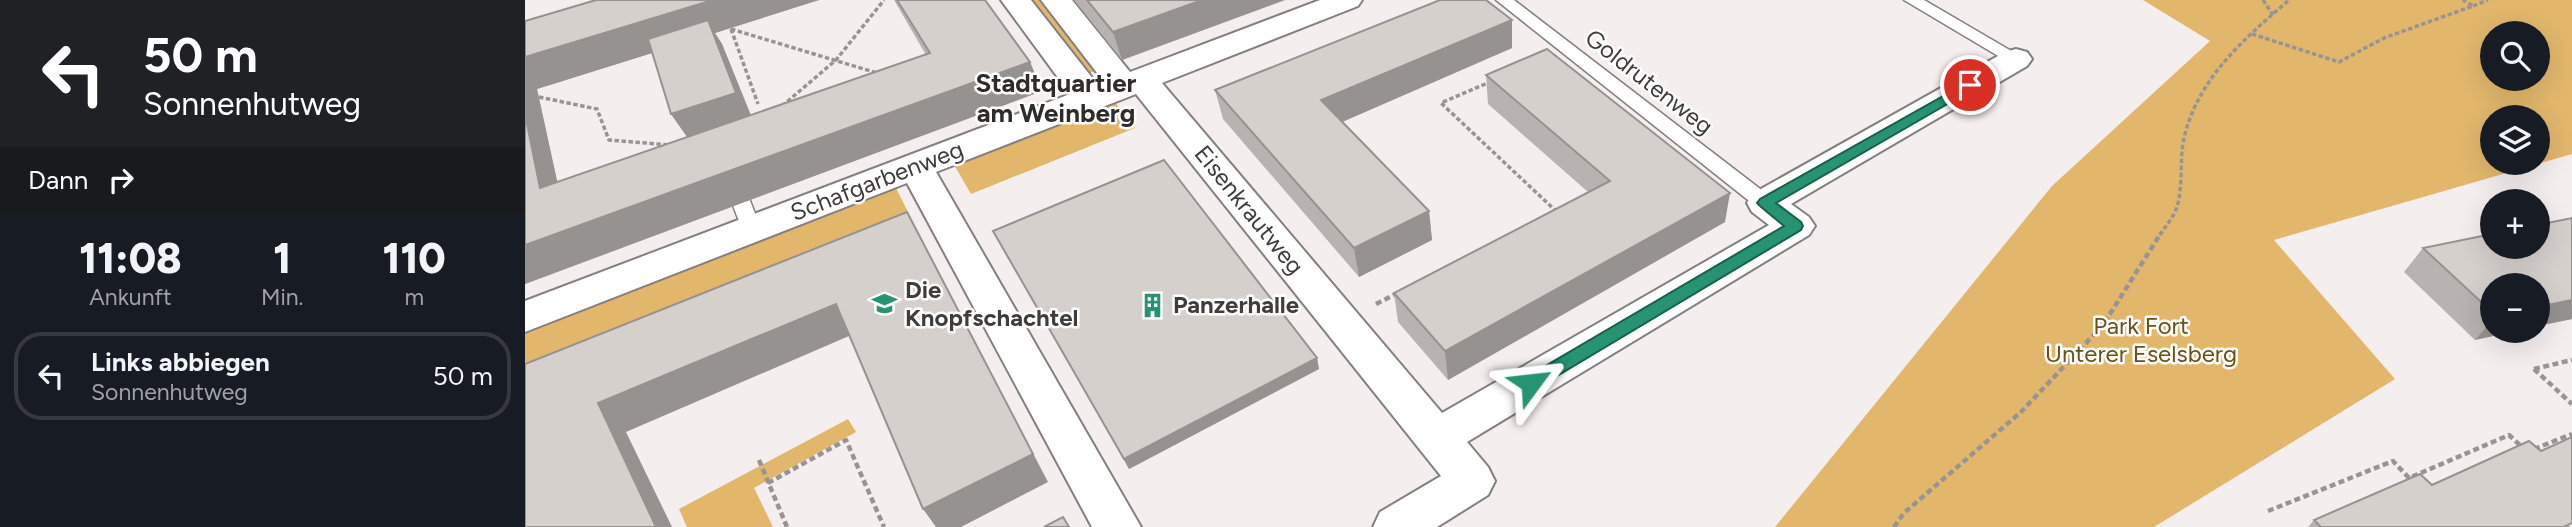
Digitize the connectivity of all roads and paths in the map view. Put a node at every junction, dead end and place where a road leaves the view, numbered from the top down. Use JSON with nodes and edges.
{"nodes":[{"id":1,"x":884,"y":0,"type":"edge"},
{"id":2,"x":1016,"y":0,"type":"edge"},
{"id":3,"x":1056,"y":0,"type":"edge"},
{"id":4,"x":1347,"y":0,"type":"edge"},
{"id":5,"x":1504,"y":0,"type":"edge"},
{"id":6,"x":1912,"y":0,"type":"edge"},
{"id":7,"x":2263,"y":0,"type":"edge"},
{"id":8,"x":2289,"y":0,"type":"edge"},
{"id":9,"x":2463,"y":0,"type":"edge"},
{"id":10,"x":2488,"y":0,"type":"edge"},
{"id":11,"x":2473,"y":6,"type":"junction"},
{"id":12,"x":2273,"y":15,"type":"junction"},
{"id":13,"x":2251,"y":33,"type":"junction"},
{"id":14,"x":2016,"y":59,"type":"joint"},
{"id":15,"x":836,"y":60,"type":"junction"},
{"id":16,"x":1504,"y":75,"type":"edge"},
{"id":17,"x":887,"y":76,"type":"edge"},
{"id":18,"x":1133,"y":82,"type":"junction"},
{"id":19,"x":539,"y":97,"type":"dead end"},
{"id":20,"x":1090,"y":98,"type":"junction"},
{"id":21,"x":758,"y":104,"type":"dead end"},
{"id":22,"x":774,"y":112,"type":"edge"},
{"id":23,"x":1662,"y":122,"type":"junction"},
{"id":24,"x":1637,"y":135,"type":"edge"},
{"id":25,"x":681,"y":145,"type":"edge"},
{"id":26,"x":915,"y":166,"type":"junction"},
{"id":27,"x":1765,"y":203,"type":"junction"},
{"id":28,"x":1546,"y":217,"type":"edge"},
{"id":29,"x":1401,"y":291,"type":"edge"},
{"id":30,"x":525,"y":317,"type":"edge"},
{"id":31,"x":1341,"y":322,"type":"junction"},
{"id":32,"x":2572,"y":360,"type":"edge"},
{"id":33,"x":2572,"y":404,"type":"edge"},
{"id":34,"x":2572,"y":434,"type":"edge"},
{"id":35,"x":1437,"y":438,"type":"junction"},
{"id":36,"x":759,"y":460,"type":"dead end"},
{"id":37,"x":768,"y":483,"type":"junction"},
{"id":38,"x":2268,"y":511,"type":"dead end"},
{"id":39,"x":787,"y":527,"type":"edge"},
{"id":40,"x":884,"y":527,"type":"edge"},
{"id":41,"x":1117,"y":527,"type":"edge"},
{"id":42,"x":1397,"y":527,"type":"edge"},
{"id":43,"x":1894,"y":527,"type":"edge"}],
"edges":[{"from":1,"to":15,"type":"path"},
{"from":2,"to":20,"type":"street"},
{"from":3,"to":18,"type":"street","name":"Eisenkrautweg"},
{"from":4,"to":18,"type":"street","name":"Schafgarbenweg"},
{"from":5,"to":23,"type":"lane","name":"Goldrutenweg"},
{"from":6,"to":14,"type":"lane"},
{"from":7,"to":12,"type":"path"},
{"from":8,"to":12,"type":"path"},
{"from":9,"to":11,"type":"path"},
{"from":10,"to":11,"type":"path"},
{"from":11,"to":13,"type":"path"},
{"from":12,"to":13,"type":"path"},
{"from":13,"to":43,"type":"path"},
{"from":14,"to":27,"type":"street"},
{"from":15,"to":17,"type":"path"},
{"from":15,"to":21,"type":"path"},
{"from":15,"to":22,"type":"path"},
{"from":16,"to":28,"type":"path"},
{"from":18,"to":20,"type":"street","name":"Schafgarbenweg"},
{"from":18,"to":31,"type":"street","name":"Eisenkrautweg"},
{"from":19,"to":25,"type":"path"},
{"from":20,"to":26,"type":"street","name":"Schafgarbenweg"},
{"from":23,"to":24,"type":"lane"},
{"from":23,"to":27,"type":"lane","name":"Goldrutenweg"},
{"from":26,"to":30,"type":"street","name":"Schafgarbenweg"},
{"from":26,"to":41,"type":"street"},
{"from":27,"to":35,"type":"street"},
{"from":29,"to":31,"type":"path"},
{"from":31,"to":35,"type":"street","name":"Eisenkrautweg"},
{"from":32,"to":33,"type":"path"},
{"from":34,"to":38,"type":"path"},
{"from":35,"to":42,"type":"street","name":"Eisenkrautweg"},
{"from":36,"to":37,"type":"path"},
{"from":37,"to":39,"type":"path"},
{"from":37,"to":40,"type":"path"}]}
